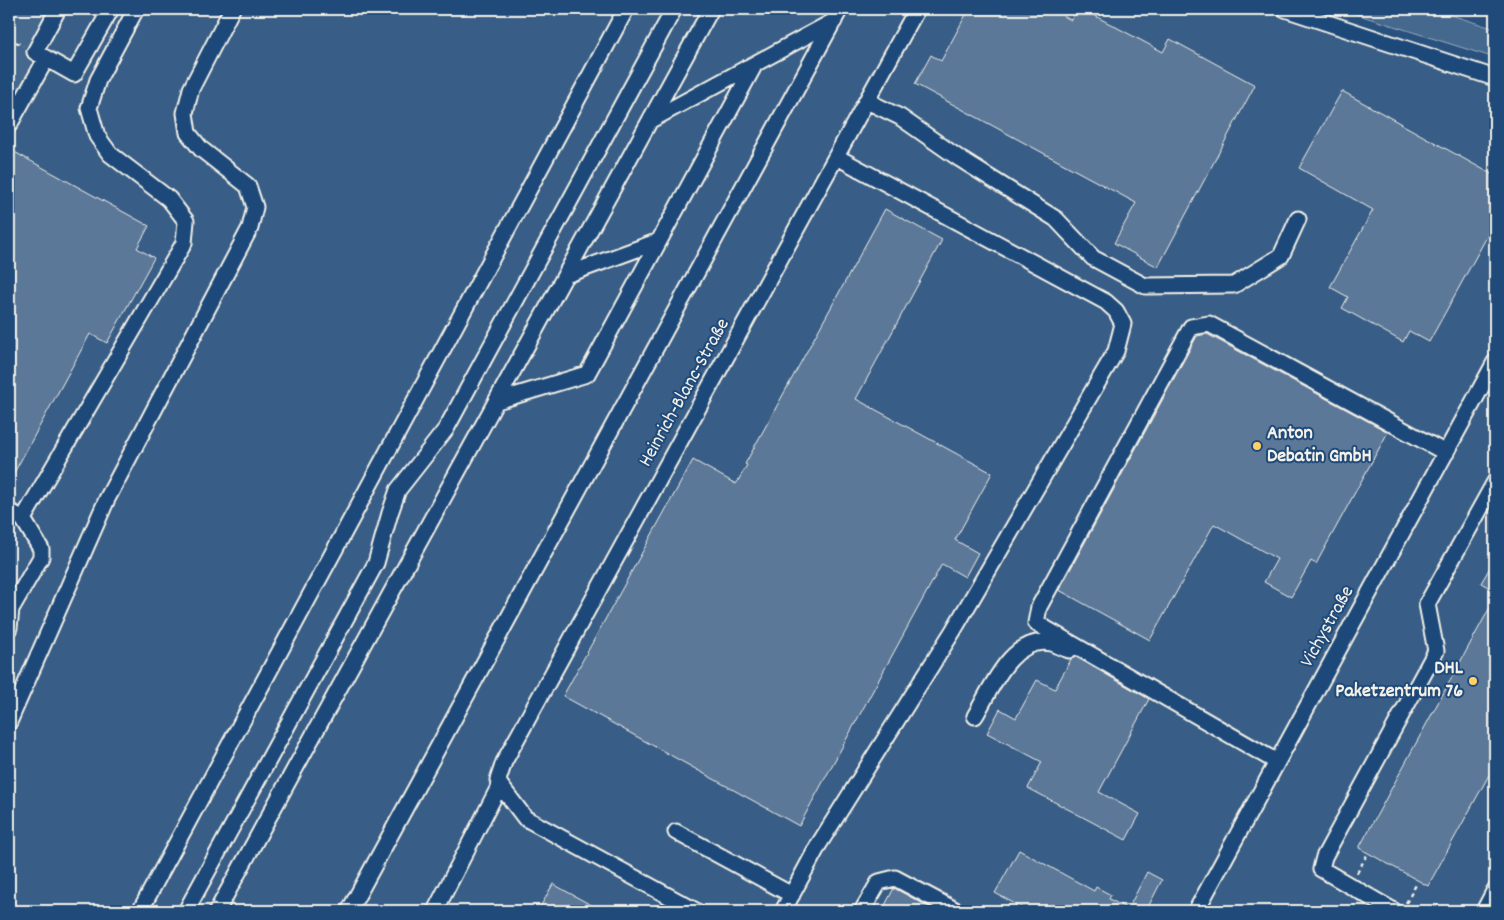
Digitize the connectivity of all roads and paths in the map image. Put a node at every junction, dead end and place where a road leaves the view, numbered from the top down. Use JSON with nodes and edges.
{"nodes":[{"id":1,"x":58,"y":9,"type":"edge"},
{"id":2,"x":111,"y":9,"type":"edge"},
{"id":3,"x":136,"y":9,"type":"edge"},
{"id":4,"x":232,"y":9,"type":"edge"},
{"id":5,"x":626,"y":9,"type":"edge"},
{"id":6,"x":674,"y":9,"type":"edge"},
{"id":7,"x":711,"y":9,"type":"edge"},
{"id":8,"x":917,"y":9,"type":"edge"},
{"id":9,"x":1285,"y":9,"type":"edge"},
{"id":10,"x":837,"y":15,"type":"edge"},
{"id":11,"x":46,"y":59,"type":"junction"},
{"id":12,"x":755,"y":64,"type":"junction"},
{"id":13,"x":1495,"y":78,"type":"edge"},
{"id":14,"x":867,"y":101,"type":"junction"},
{"id":15,"x":650,"y":120,"type":"junction"},
{"id":16,"x":9,"y":125,"type":"edge"},
{"id":17,"x":837,"y":157,"type":"junction"},
{"id":18,"x":1298,"y":219,"type":"dead end"},
{"id":19,"x":659,"y":241,"type":"junction"},
{"id":20,"x":566,"y":275,"type":"junction"},
{"id":21,"x":1495,"y":362,"type":"edge"},
{"id":22,"x":497,"y":401,"type":"junction"},
{"id":23,"x":1446,"y":453,"type":"junction"},
{"id":24,"x":1495,"y":482,"type":"edge"},
{"id":25,"x":9,"y":511,"type":"edge"},
{"id":26,"x":23,"y":519,"type":"junction"},
{"id":27,"x":9,"y":628,"type":"edge"},
{"id":28,"x":975,"y":716,"type":"dead end"},
{"id":29,"x":9,"y":722,"type":"edge"},
{"id":30,"x":1276,"y":765,"type":"junction"},
{"id":31,"x":504,"y":790,"type":"junction"},
{"id":32,"x":676,"y":832,"type":"dead end"},
{"id":33,"x":1367,"y":855,"type":"dead end"},
{"id":34,"x":1417,"y":884,"type":"dead end"},
{"id":35,"x":1350,"y":886,"type":"junction"},
{"id":36,"x":1495,"y":890,"type":"edge"},
{"id":37,"x":226,"y":895,"type":"junction"},
{"id":38,"x":792,"y":895,"type":"junction"},
{"id":39,"x":1400,"y":908,"type":"edge"},
{"id":40,"x":140,"y":911,"type":"edge"},
{"id":41,"x":186,"y":911,"type":"edge"},
{"id":42,"x":217,"y":911,"type":"edge"},
{"id":43,"x":224,"y":911,"type":"edge"},
{"id":44,"x":350,"y":911,"type":"edge"},
{"id":45,"x":435,"y":911,"type":"edge"},
{"id":46,"x":696,"y":911,"type":"edge"},
{"id":47,"x":783,"y":911,"type":"edge"},
{"id":48,"x":862,"y":911,"type":"edge"},
{"id":49,"x":957,"y":911,"type":"edge"},
{"id":50,"x":1196,"y":911,"type":"edge"},
{"id":51,"x":1484,"y":911,"type":"edge"}],
"edges":[{"from":1,"to":11,"type":"street"},
{"from":2,"to":11,"type":"street"},
{"from":3,"to":26,"type":"street"},
{"from":4,"to":29,"type":"street"},
{"from":5,"to":40,"type":"street"},
{"from":6,"to":41,"type":"street"},
{"from":7,"to":15,"type":"street"},
{"from":8,"to":14,"type":"street","name":"Heinrich-Blanc-Straße"},
{"from":9,"to":13,"type":"street"},
{"from":10,"to":12,"type":"street"},
{"from":10,"to":44,"type":"street"},
{"from":11,"to":16,"type":"street"},
{"from":12,"to":15,"type":"street"},
{"from":12,"to":19,"type":"street"},
{"from":14,"to":17,"type":"street","name":"Heinrich-Blanc-Straße"},
{"from":14,"to":18,"type":"street"},
{"from":15,"to":20,"type":"street"},
{"from":17,"to":31,"type":"street","name":"Heinrich-Blanc-Straße"},
{"from":17,"to":38,"type":"street"},
{"from":19,"to":20,"type":"street"},
{"from":19,"to":22,"type":"street"},
{"from":20,"to":22,"type":"street"},
{"from":21,"to":23,"type":"street","name":"Vichystraße"},
{"from":22,"to":37,"type":"street"},
{"from":23,"to":30,"type":"street","name":"Vichystraße"},
{"from":23,"to":30,"type":"street"},
{"from":24,"to":35,"type":"street"},
{"from":25,"to":26,"type":"street"},
{"from":26,"to":27,"type":"street"},
{"from":28,"to":30,"type":"street"},
{"from":30,"to":50,"type":"street","name":"Vichystraße"},
{"from":31,"to":45,"type":"street","name":"Heinrich-Blanc-Straße"},
{"from":31,"to":46,"type":"street"},
{"from":32,"to":38,"type":"street"},
{"from":33,"to":35,"type":"path"},
{"from":34,"to":39,"type":"path"},
{"from":35,"to":39,"type":"street"},
{"from":36,"to":51,"type":"street"},
{"from":37,"to":42,"type":"street"},
{"from":37,"to":43,"type":"street"},
{"from":38,"to":47,"type":"street"},
{"from":48,"to":49,"type":"street"}]}
